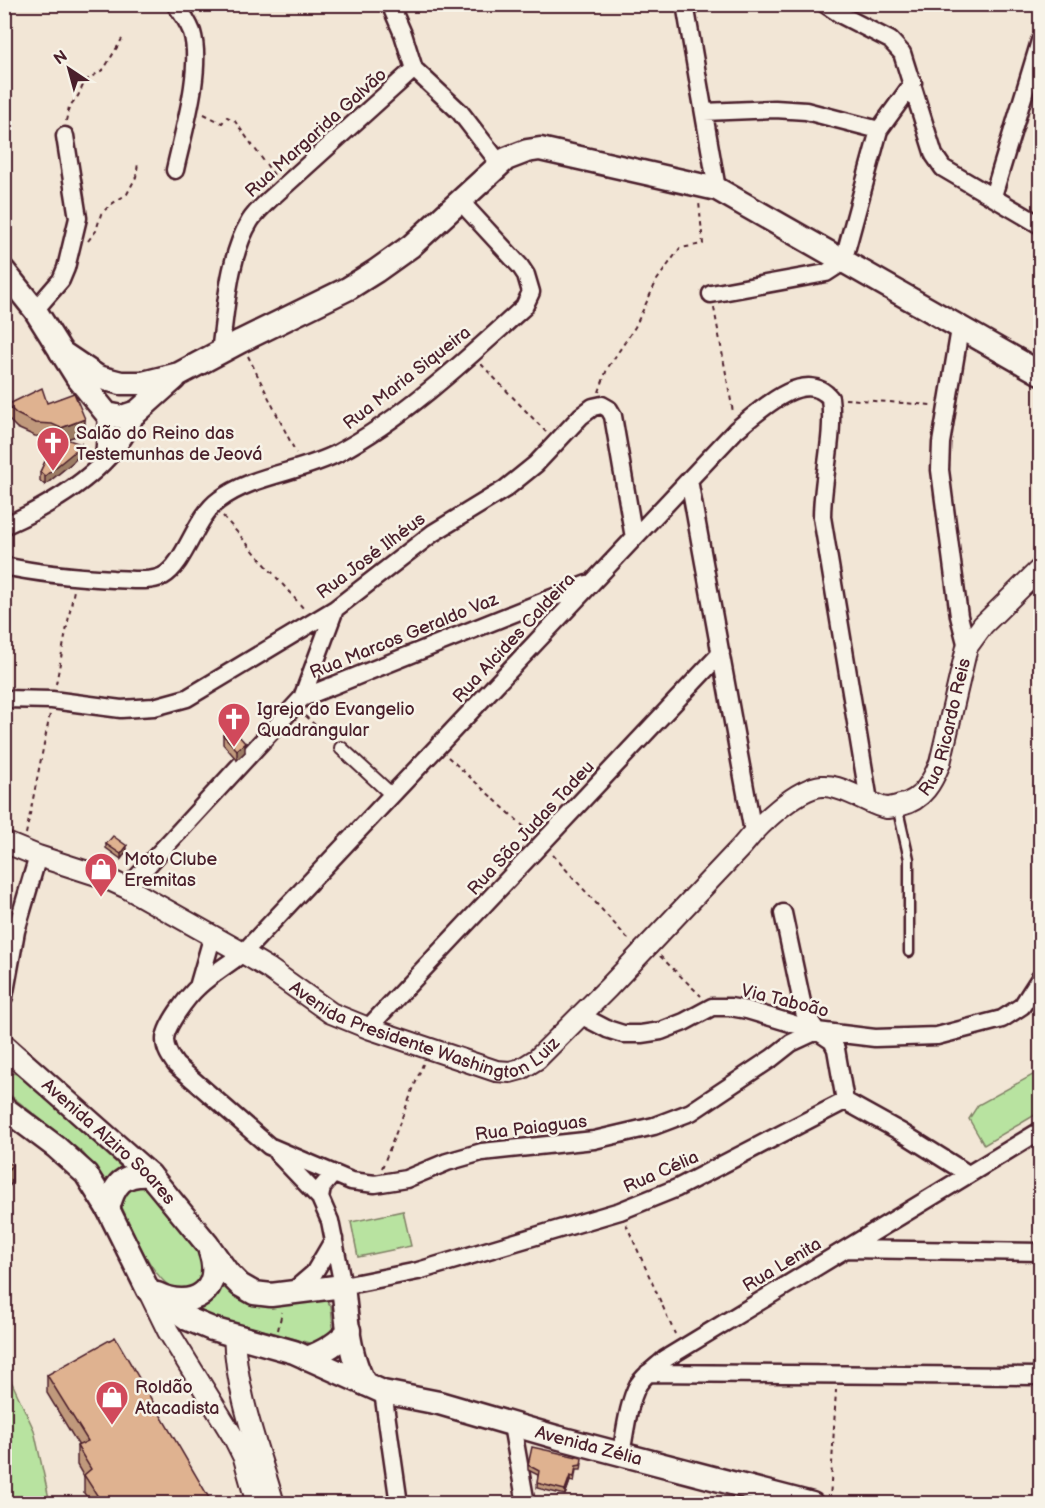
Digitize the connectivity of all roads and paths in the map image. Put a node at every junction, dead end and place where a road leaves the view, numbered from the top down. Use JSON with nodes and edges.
{"nodes":[{"id":1,"x":175,"y":4,"type":"edge"},
{"id":2,"x":390,"y":4,"type":"edge"},
{"id":3,"x":685,"y":4,"type":"edge"},
{"id":4,"x":825,"y":4,"type":"edge"},
{"id":5,"x":122,"y":39,"type":"dead end"},
{"id":6,"x":1041,"y":41,"type":"edge"},
{"id":7,"x":414,"y":69,"type":"junction"},
{"id":8,"x":913,"y":83,"type":"junction"},
{"id":9,"x":189,"y":106,"type":"junction"},
{"id":10,"x":704,"y":112,"type":"junction"},
{"id":11,"x":879,"y":130,"type":"junction"},
{"id":12,"x":64,"y":136,"type":"joint"},
{"id":13,"x":138,"y":163,"type":"dead end"},
{"id":14,"x":500,"y":164,"type":"junction"},
{"id":15,"x":175,"y":170,"type":"dead end"},
{"id":16,"x":707,"y":187,"type":"junction"},
{"id":17,"x":282,"y":188,"type":"junction"},
{"id":18,"x":993,"y":196,"type":"junction"},
{"id":19,"x":461,"y":202,"type":"junction"},
{"id":20,"x":1041,"y":225,"type":"edge"},
{"id":21,"x":68,"y":262,"type":"junction"},
{"id":22,"x":843,"y":262,"type":"junction"},
{"id":23,"x":4,"y":271,"type":"edge"},
{"id":24,"x":711,"y":294,"type":"joint"},
{"id":25,"x":35,"y":310,"type":"junction"},
{"id":26,"x":960,"y":329,"type":"junction"},
{"id":27,"x":241,"y":341,"type":"junction"},
{"id":28,"x":61,"y":352,"type":"junction"},
{"id":29,"x":220,"y":352,"type":"junction"},
{"id":30,"x":471,"y":354,"type":"junction"},
{"id":31,"x":1041,"y":373,"type":"edge"},
{"id":32,"x":179,"y":374,"type":"junction"},
{"id":33,"x":125,"y":383,"type":"junction"},
{"id":34,"x":830,"y":398,"type":"junction"},
{"id":35,"x":946,"y":406,"type":"junction"},
{"id":36,"x":593,"y":407,"type":"junction"},
{"id":37,"x":137,"y":412,"type":"junction"},
{"id":38,"x":107,"y":414,"type":"junction"},
{"id":39,"x":736,"y":430,"type":"junction"},
{"id":40,"x":556,"y":443,"type":"junction"},
{"id":41,"x":104,"y":460,"type":"junction"},
{"id":42,"x":302,"y":467,"type":"junction"},
{"id":43,"x":689,"y":480,"type":"junction"},
{"id":44,"x":213,"y":505,"type":"junction"},
{"id":45,"x":4,"y":526,"type":"edge"},
{"id":46,"x":634,"y":538,"type":"junction"},
{"id":47,"x":4,"y":566,"type":"edge"},
{"id":48,"x":1041,"y":569,"type":"edge"},
{"id":49,"x":594,"y":582,"type":"junction"},
{"id":50,"x":335,"y":609,"type":"junction"},
{"id":51,"x":526,"y":609,"type":"junction"},
{"id":52,"x":315,"y":621,"type":"junction"},
{"id":53,"x":544,"y":634,"type":"junction"},
{"id":54,"x":967,"y":647,"type":"junction"},
{"id":55,"x":721,"y":653,"type":"junction"},
{"id":56,"x":4,"y":699,"type":"edge"},
{"id":57,"x":299,"y":702,"type":"junction"},
{"id":58,"x":437,"y":747,"type":"junction"},
{"id":59,"x":341,"y":748,"type":"joint"},
{"id":60,"x":810,"y":788,"type":"joint"},
{"id":61,"x":392,"y":795,"type":"junction"},
{"id":62,"x":869,"y":801,"type":"junction"},
{"id":63,"x":897,"y":806,"type":"junction"},
{"id":64,"x":753,"y":832,"type":"junction"},
{"id":65,"x":4,"y":842,"type":"edge"},
{"id":66,"x":544,"y":844,"type":"junction"},
{"id":67,"x":38,"y":856,"type":"junction"},
{"id":68,"x":127,"y":888,"type":"junction"},
{"id":69,"x":783,"y":913,"type":"dead end"},
{"id":70,"x":213,"y":936,"type":"junction"},
{"id":71,"x":647,"y":946,"type":"junction"},
{"id":72,"x":243,"y":952,"type":"junction"},
{"id":73,"x":909,"y":952,"type":"dead end"},
{"id":74,"x":1041,"y":978,"type":"edge"},
{"id":75,"x":198,"y":987,"type":"junction"},
{"id":76,"x":4,"y":997,"type":"edge"},
{"id":77,"x":712,"y":1007,"type":"junction"},
{"id":78,"x":580,"y":1015,"type":"junction"},
{"id":79,"x":368,"y":1028,"type":"junction"},
{"id":80,"x":817,"y":1031,"type":"junction"},
{"id":81,"x":4,"y":1046,"type":"edge"},
{"id":82,"x":428,"y":1049,"type":"junction"},
{"id":83,"x":845,"y":1101,"type":"junction"},
{"id":84,"x":4,"y":1108,"type":"edge"},
{"id":85,"x":1041,"y":1131,"type":"edge"},
{"id":86,"x":269,"y":1146,"type":"junction"},
{"id":87,"x":333,"y":1174,"type":"junction"},
{"id":88,"x":968,"y":1174,"type":"junction"},
{"id":89,"x":150,"y":1175,"type":"junction"},
{"id":90,"x":375,"y":1185,"type":"junction"},
{"id":91,"x":320,"y":1198,"type":"junction"},
{"id":92,"x":108,"y":1209,"type":"junction"},
{"id":93,"x":620,"y":1211,"type":"junction"},
{"id":94,"x":334,"y":1239,"type":"junction"},
{"id":95,"x":207,"y":1244,"type":"junction"},
{"id":96,"x":846,"y":1249,"type":"junction"},
{"id":97,"x":1041,"y":1252,"type":"edge"},
{"id":98,"x":343,"y":1286,"type":"junction"},
{"id":99,"x":148,"y":1290,"type":"junction"},
{"id":100,"x":293,"y":1291,"type":"junction"},
{"id":101,"x":183,"y":1310,"type":"junction"},
{"id":102,"x":349,"y":1330,"type":"junction"},
{"id":103,"x":234,"y":1335,"type":"junction"},
{"id":104,"x":275,"y":1346,"type":"junction"},
{"id":105,"x":681,"y":1348,"type":"junction"},
{"id":106,"x":307,"y":1358,"type":"junction"},
{"id":107,"x":648,"y":1373,"type":"junction"},
{"id":108,"x":837,"y":1375,"type":"junction"},
{"id":109,"x":1041,"y":1376,"type":"edge"},
{"id":110,"x":374,"y":1388,"type":"junction"},
{"id":111,"x":512,"y":1425,"type":"junction"},
{"id":112,"x":621,"y":1454,"type":"junction"},
{"id":113,"x":257,"y":1503,"type":"edge"},
{"id":114,"x":274,"y":1503,"type":"edge"},
{"id":115,"x":399,"y":1503,"type":"edge"},
{"id":116,"x":526,"y":1503,"type":"edge"},
{"id":117,"x":812,"y":1503,"type":"edge"},
{"id":118,"x":830,"y":1503,"type":"edge"}],
"edges":[{"from":1,"to":9,"type":"street"},
{"from":2,"to":7,"type":"street"},
{"from":3,"to":10,"type":"street"},
{"from":4,"to":8,"type":"street"},
{"from":5,"to":12,"type":"path"},
{"from":6,"to":18,"type":"street"},
{"from":7,"to":14,"type":"street","name":"Rua Margarida Galvão"},
{"from":7,"to":17,"type":"street","name":"Rua Margarida Galvão"},
{"from":8,"to":11,"type":"street"},
{"from":8,"to":18,"type":"street"},
{"from":9,"to":15,"type":"street"},
{"from":9,"to":17,"type":"path"},
{"from":10,"to":11,"type":"street"},
{"from":10,"to":16,"type":"street"},
{"from":11,"to":22,"type":"street"},
{"from":12,"to":21,"type":"street"},
{"from":13,"to":21,"type":"path"},
{"from":14,"to":16,"type":"main road"},
{"from":14,"to":19,"type":"main road"},
{"from":16,"to":22,"type":"main road"},
{"from":16,"to":36,"type":"path"},
{"from":17,"to":29,"type":"street","name":"Rua Margarida Galvão"},
{"from":18,"to":20,"type":"street"},
{"from":19,"to":27,"type":"main road"},
{"from":19,"to":30,"type":"street","name":"Rua Maria Siqueira"},
{"from":21,"to":25,"type":"street"},
{"from":22,"to":24,"type":"street"},
{"from":22,"to":26,"type":"main road"},
{"from":23,"to":25,"type":"main road"},
{"from":24,"to":39,"type":"path"},
{"from":25,"to":28,"type":"main road"},
{"from":26,"to":31,"type":"main road"},
{"from":26,"to":35,"type":"street"},
{"from":27,"to":29,"type":"main road"},
{"from":27,"to":42,"type":"path"},
{"from":28,"to":33,"type":"main road"},
{"from":28,"to":38,"type":"main road"},
{"from":29,"to":32,"type":"main road"},
{"from":30,"to":40,"type":"path"},
{"from":30,"to":42,"type":"street","name":"Rua Maria Siqueira"},
{"from":32,"to":33,"type":"main road"},
{"from":32,"to":37,"type":"main road"},
{"from":33,"to":37,"type":"main road"},
{"from":33,"to":38,"type":"main road"},
{"from":34,"to":35,"type":"path"},
{"from":34,"to":39,"type":"street","name":"Rua Alcides Caldeira"},
{"from":34,"to":62,"type":"street"},
{"from":35,"to":54,"type":"street"},
{"from":36,"to":40,"type":"street","name":"Rua José Ilhéus"},
{"from":36,"to":46,"type":"street"},
{"from":37,"to":38,"type":"main road"},
{"from":37,"to":41,"type":"street"},
{"from":38,"to":41,"type":"street"},
{"from":39,"to":43,"type":"street","name":"Rua Alcides Caldeira"},
{"from":40,"to":50,"type":"street","name":"Rua José Ilhéus"},
{"from":41,"to":45,"type":"street"},
{"from":42,"to":44,"type":"street","name":"Rua Maria Siqueira"},
{"from":43,"to":46,"type":"street","name":"Rua Alcides Caldeira"},
{"from":43,"to":55,"type":"street"},
{"from":44,"to":47,"type":"street","name":"Rua Maria Siqueira"},
{"from":44,"to":52,"type":"path"},
{"from":46,"to":49,"type":"street","name":"Rua Alcides Caldeira"},
{"from":48,"to":54,"type":"street","name":"Rua Ricardo Reis"},
{"from":49,"to":51,"type":"street","name":"Rua Marcos Geraldo Vaz"},
{"from":49,"to":53,"type":"street","name":"Rua Alcides Caldeira"},
{"from":50,"to":52,"type":"street","name":"Rua José Ilhéus"},
{"from":50,"to":57,"type":"street"},
{"from":51,"to":53,"type":"street","name":"Rua Marcos Geraldo Vaz"},
{"from":51,"to":57,"type":"street","name":"Rua Marcos Geraldo Vaz"},
{"from":52,"to":56,"type":"street","name":"Rua José Ilhéus"},
{"from":53,"to":58,"type":"street","name":"Rua Alcides Caldeira"},
{"from":54,"to":63,"type":"street","name":"Rua Ricardo Reis"},
{"from":55,"to":64,"type":"street"},
{"from":55,"to":66,"type":"street","name":"Rua São Judas Tadeu"},
{"from":57,"to":59,"type":"path"},
{"from":57,"to":68,"type":"street","name":"Rua Marcos Geraldo Vaz"},
{"from":58,"to":61,"type":"street","name":"Rua Alcides Caldeira"},
{"from":58,"to":66,"type":"path"},
{"from":59,"to":61,"type":"street"},
{"from":60,"to":62,"type":"street","name":"Rua Ricardo Reis"},
{"from":60,"to":64,"type":"street","name":"Avenida Presidente Washington Luiz"},
{"from":61,"to":72,"type":"street","name":"Rua Alcides Caldeira"},
{"from":62,"to":63,"type":"street","name":"Rua Ricardo Reis"},
{"from":63,"to":73,"type":"lane"},
{"from":64,"to":71,"type":"street","name":"Avenida Presidente Washington Luiz"},
{"from":65,"to":67,"type":"street","name":"Avenida Presidente Washington Luiz"},
{"from":66,"to":71,"type":"path"},
{"from":66,"to":79,"type":"street","name":"Rua São Judas Tadeu"},
{"from":67,"to":68,"type":"street","name":"Avenida Presidente Washington Luiz"},
{"from":67,"to":76,"type":"street"},
{"from":68,"to":70,"type":"street","name":"Avenida Presidente Washington Luiz"},
{"from":69,"to":80,"type":"street"},
{"from":70,"to":72,"type":"street","name":"Avenida Presidente Washington Luiz"},
{"from":70,"to":75,"type":"street","name":"Rua Paiaguas"},
{"from":71,"to":77,"type":"path"},
{"from":71,"to":78,"type":"street","name":"Avenida Presidente Washington Luiz"},
{"from":72,"to":75,"type":"street","name":"Rua Paiaguas"},
{"from":72,"to":79,"type":"street","name":"Avenida Presidente Washington Luiz"},
{"from":74,"to":80,"type":"street","name":"Via Taboão"},
{"from":75,"to":86,"type":"street","name":"Rua Paiaguas"},
{"from":77,"to":78,"type":"street"},
{"from":77,"to":80,"type":"street","name":"Via Taboão"},
{"from":78,"to":82,"type":"street","name":"Avenida Presidente Washington Luiz"},
{"from":79,"to":82,"type":"street","name":"Avenida Presidente Washington Luiz"},
{"from":80,"to":83,"type":"street"},
{"from":80,"to":90,"type":"street","name":"Rua Paiaguas"},
{"from":81,"to":89,"type":"main road","name":"Avenida Alziro Soares"},
{"from":82,"to":90,"type":"path"},
{"from":83,"to":88,"type":"street"},
{"from":83,"to":93,"type":"street","name":"Rua Célia"},
{"from":84,"to":92,"type":"main road"},
{"from":85,"to":88,"type":"street"},
{"from":86,"to":87,"type":"street","name":"Rua Paiaguas"},
{"from":86,"to":91,"type":"street"},
{"from":87,"to":90,"type":"street","name":"Rua Paiaguas"},
{"from":87,"to":91,"type":"street"},
{"from":88,"to":96,"type":"street"},
{"from":89,"to":92,"type":"main road"},
{"from":89,"to":95,"type":"main road","name":"Avenida Alziro Soares"},
{"from":91,"to":94,"type":"street"},
{"from":92,"to":99,"type":"main road"},
{"from":93,"to":98,"type":"street","name":"Rua Célia"},
{"from":93,"to":105,"type":"path"},
{"from":94,"to":98,"type":"street"},
{"from":94,"to":100,"type":"street"},
{"from":95,"to":100,"type":"main road"},
{"from":95,"to":101,"type":"main road"},
{"from":96,"to":97,"type":"street","name":"Rua Lenita"},
{"from":96,"to":105,"type":"street","name":"Rua Lenita"},
{"from":98,"to":100,"type":"main road"},
{"from":98,"to":102,"type":"main road"},
{"from":99,"to":101,"type":"main road"},
{"from":99,"to":113,"type":"street"},
{"from":100,"to":104,"type":"path"},
{"from":101,"to":103,"type":"main road"},
{"from":102,"to":106,"type":"main road"},
{"from":102,"to":110,"type":"main road"},
{"from":103,"to":104,"type":"main road"},
{"from":103,"to":114,"type":"street"},
{"from":104,"to":106,"type":"main road"},
{"from":105,"to":107,"type":"street","name":"Rua Lenita"},
{"from":106,"to":110,"type":"main road","name":"Avenida Zélia"},
{"from":107,"to":108,"type":"street"},
{"from":107,"to":112,"type":"street","name":"Rua Lenita"},
{"from":108,"to":109,"type":"street"},
{"from":108,"to":118,"type":"path"},
{"from":110,"to":111,"type":"main road","name":"Avenida Zélia"},
{"from":110,"to":115,"type":"street"},
{"from":111,"to":112,"type":"main road","name":"Avenida Zélia"},
{"from":111,"to":116,"type":"street"},
{"from":112,"to":117,"type":"main road","name":"Avenida Zélia"}]}
